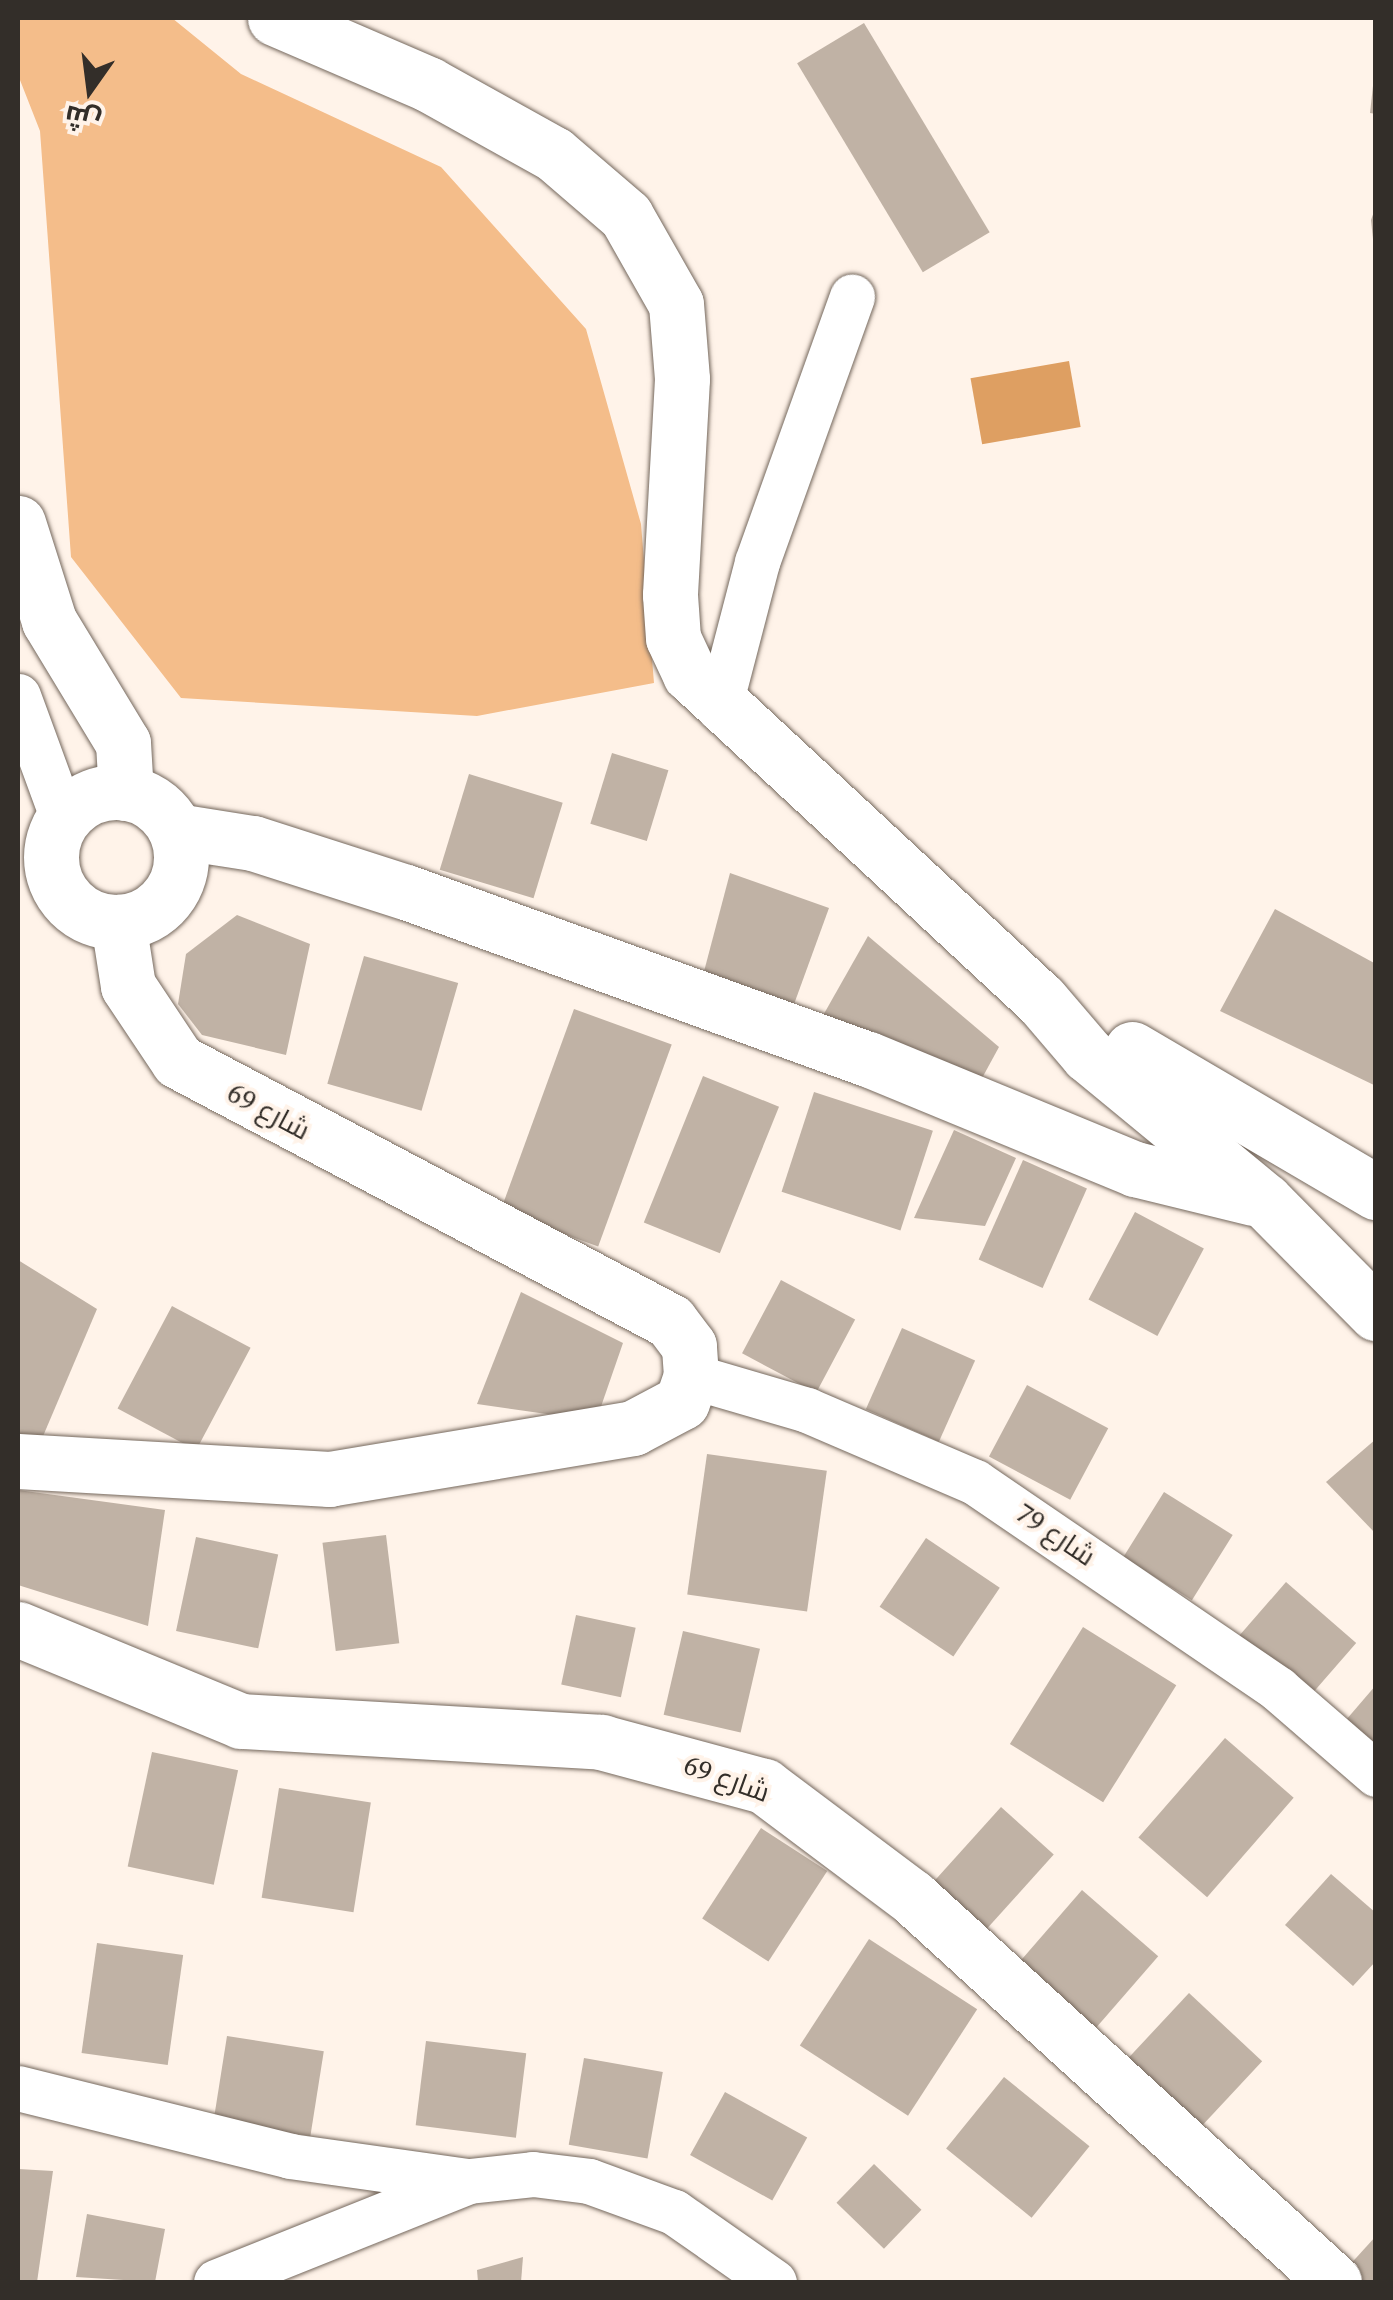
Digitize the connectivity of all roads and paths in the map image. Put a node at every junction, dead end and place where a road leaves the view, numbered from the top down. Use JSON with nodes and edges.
{"nodes":[{"id":1,"x":275,"y":18,"type":"edge"},
{"id":2,"x":852,"y":296,"type":"dead end"},
{"id":3,"x":18,"y":523,"type":"edge"},
{"id":4,"x":18,"y":696,"type":"edge"},
{"id":5,"x":719,"y":708,"type":"junction"},
{"id":6,"x":126,"y":792,"type":"junction"},
{"id":7,"x":62,"y":819,"type":"junction"},
{"id":8,"x":176,"y":831,"type":"junction"},
{"id":9,"x":118,"y":922,"type":"junction"},
{"id":10,"x":1042,"y":1000,"type":"junction"},
{"id":11,"x":1300,"y":1144,"type":"junction"},
{"id":12,"x":1376,"y":1154,"type":"edge"},
{"id":13,"x":1376,"y":1192,"type":"edge"},
{"id":14,"x":1266,"y":1201,"type":"junction"},
{"id":15,"x":1376,"y":1313,"type":"edge"},
{"id":16,"x":691,"y":1376,"type":"junction"},
{"id":17,"x":18,"y":1461,"type":"edge"},
{"id":18,"x":18,"y":1629,"type":"edge"},
{"id":19,"x":1376,"y":1774,"type":"edge"},
{"id":20,"x":18,"y":2088,"type":"edge"},
{"id":21,"x":469,"y":2181,"type":"junction"},
{"id":22,"x":216,"y":2282,"type":"edge"},
{"id":23,"x":774,"y":2282,"type":"edge"},
{"id":24,"x":1334,"y":2282,"type":"edge"}],
"edges":[{"from":1,"to":5,"type":"street"},
{"from":2,"to":5,"type":"street"},
{"from":3,"to":6,"type":"street"},
{"from":4,"to":7,"type":"street"},
{"from":5,"to":10,"type":"street"},
{"from":6,"to":7,"type":"street"},
{"from":6,"to":8,"type":"street"},
{"from":7,"to":9,"type":"street"},
{"from":8,"to":9,"type":"street"},
{"from":8,"to":14,"type":"street"},
{"from":9,"to":16,"type":"street","name":"شارع 69"},
{"from":10,"to":11,"type":"street"},
{"from":10,"to":14,"type":"street"},
{"from":11,"to":12,"type":"street"},
{"from":11,"to":13,"type":"street"},
{"from":14,"to":15,"type":"street"},
{"from":16,"to":17,"type":"street"},
{"from":16,"to":19,"type":"street","name":"شارع 79"},
{"from":18,"to":24,"type":"street","name":"شارع 69"},
{"from":20,"to":21,"type":"street"},
{"from":21,"to":22,"type":"street"},
{"from":21,"to":23,"type":"street"}]}
